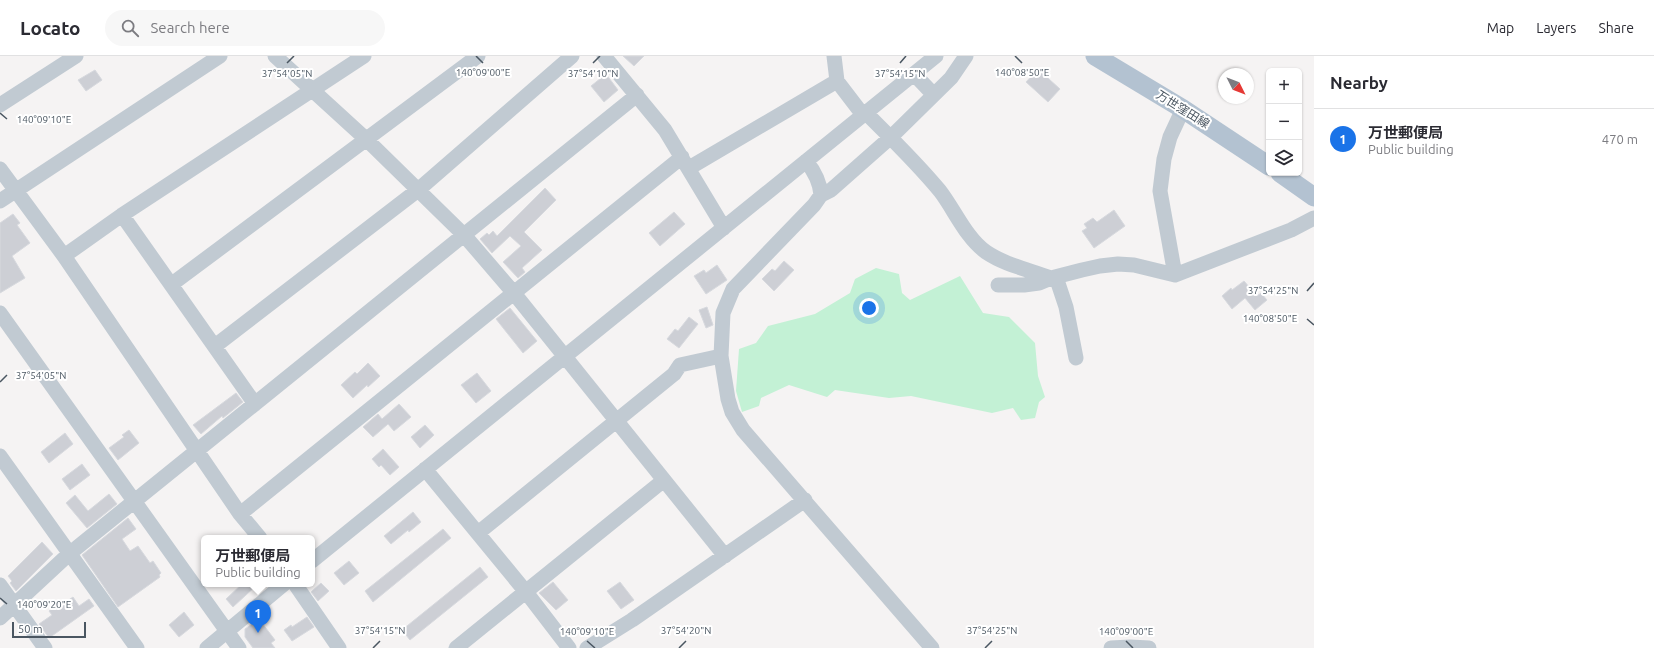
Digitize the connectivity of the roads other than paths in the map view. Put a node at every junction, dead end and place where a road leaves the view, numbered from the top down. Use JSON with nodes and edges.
{"nodes":[{"id":1,"x":76,"y":56,"type":"edge"},
{"id":2,"x":220,"y":56,"type":"edge"},
{"id":3,"x":275,"y":56,"type":"edge"},
{"id":4,"x":364,"y":56,"type":"edge"},
{"id":5,"x":478,"y":56,"type":"edge"},
{"id":6,"x":572,"y":56,"type":"edge"},
{"id":7,"x":604,"y":56,"type":"edge"},
{"id":8,"x":834,"y":56,"type":"edge"},
{"id":9,"x":936,"y":56,"type":"edge"},
{"id":10,"x":966,"y":56,"type":"edge"},
{"id":11,"x":1095,"y":56,"type":"edge"},
{"id":12,"x":914,"y":74,"type":"junction"},
{"id":13,"x":837,"y":81,"type":"junction"},
{"id":14,"x":312,"y":90,"type":"junction"},
{"id":15,"x":933,"y":94,"type":"junction"},
{"id":16,"x":637,"y":95,"type":"junction"},
{"id":17,"x":0,"y":105,"type":"edge"},
{"id":18,"x":1183,"y":109,"type":"junction"},
{"id":19,"x":864,"y":114,"type":"junction"},
{"id":20,"x":891,"y":137,"type":"junction"},
{"id":21,"x":367,"y":140,"type":"junction"},
{"id":22,"x":806,"y":161,"type":"junction"},
{"id":23,"x":685,"y":162,"type":"junction"},
{"id":24,"x":1266,"y":164,"type":"edge"},
{"id":25,"x":0,"y":169,"type":"edge"},
{"id":26,"x":1284,"y":176,"type":"edge"},
{"id":27,"x":16,"y":190,"type":"junction"},
{"id":28,"x":418,"y":190,"type":"junction"},
{"id":29,"x":821,"y":195,"type":"junction"},
{"id":30,"x":1314,"y":197,"type":"edge"},
{"id":31,"x":0,"y":201,"type":"edge"},
{"id":32,"x":122,"y":215,"type":"junction"},
{"id":33,"x":1314,"y":218,"type":"edge"},
{"id":34,"x":724,"y":228,"type":"junction"},
{"id":35,"x":464,"y":235,"type":"junction"},
{"id":36,"x":64,"y":256,"type":"junction"},
{"id":37,"x":1174,"y":275,"type":"junction"},
{"id":38,"x":1054,"y":277,"type":"junction"},
{"id":39,"x":172,"y":284,"type":"junction"},
{"id":40,"x":998,"y":285,"type":"dead end"},
{"id":41,"x":513,"y":292,"type":"junction"},
{"id":42,"x":0,"y":313,"type":"edge"},
{"id":43,"x":215,"y":346,"type":"junction"},
{"id":44,"x":565,"y":356,"type":"junction"},
{"id":45,"x":721,"y":356,"type":"junction"},
{"id":46,"x":1076,"y":358,"type":"dead end"},
{"id":47,"x":255,"y":404,"type":"junction"},
{"id":48,"x":616,"y":421,"type":"junction"},
{"id":49,"x":197,"y":451,"type":"junction"},
{"id":50,"x":0,"y":456,"type":"edge"},
{"id":51,"x":425,"y":469,"type":"junction"},
{"id":52,"x":664,"y":480,"type":"junction"},
{"id":53,"x":805,"y":500,"type":"junction"},
{"id":54,"x":135,"y":501,"type":"junction"},
{"id":55,"x":240,"y":514,"type":"junction"},
{"id":56,"x":478,"y":533,"type":"junction"},
{"id":57,"x":258,"y":535,"type":"edge"},
{"id":58,"x":69,"y":554,"type":"junction"},
{"id":59,"x":725,"y":556,"type":"junction"},
{"id":60,"x":315,"y":559,"type":"edge"},
{"id":61,"x":0,"y":585,"type":"edge"},
{"id":62,"x":280,"y":587,"type":"edge"},
{"id":63,"x":297,"y":587,"type":"edge"},
{"id":64,"x":526,"y":592,"type":"junction"},
{"id":65,"x":14,"y":605,"type":"junction"},
{"id":66,"x":0,"y":618,"type":"edge"},
{"id":67,"x":227,"y":631,"type":"junction"},
{"id":68,"x":608,"y":643,"type":"edge"},
{"id":69,"x":45,"y":648,"type":"edge"},
{"id":70,"x":137,"y":648,"type":"edge"},
{"id":71,"x":207,"y":648,"type":"edge"},
{"id":72,"x":239,"y":648,"type":"edge"},
{"id":73,"x":339,"y":648,"type":"edge"},
{"id":74,"x":456,"y":648,"type":"edge"},
{"id":75,"x":569,"y":648,"type":"edge"},
{"id":76,"x":587,"y":648,"type":"edge"},
{"id":77,"x":932,"y":648,"type":"edge"},
{"id":78,"x":1111,"y":648,"type":"edge"},
{"id":79,"x":1148,"y":648,"type":"edge"}],
"edges":[{"from":1,"to":17,"type":"street"},
{"from":2,"to":27,"type":"street"},
{"from":3,"to":14,"type":"street"},
{"from":4,"to":14,"type":"street"},
{"from":5,"to":21,"type":"street"},
{"from":6,"to":28,"type":"street"},
{"from":7,"to":16,"type":"street"},
{"from":8,"to":13,"type":"street"},
{"from":9,"to":12,"type":"street"},
{"from":10,"to":15,"type":"street"},
{"from":11,"to":18,"type":"main road","name":"万世窪田線"},
{"from":12,"to":15,"type":"street"},
{"from":12,"to":19,"type":"street"},
{"from":13,"to":19,"type":"street"},
{"from":13,"to":23,"type":"street"},
{"from":14,"to":21,"type":"street"},
{"from":14,"to":32,"type":"street"},
{"from":15,"to":20,"type":"street"},
{"from":16,"to":23,"type":"street"},
{"from":16,"to":35,"type":"street"},
{"from":18,"to":24,"type":"main road","name":"万世窪田線"},
{"from":18,"to":37,"type":"street"},
{"from":19,"to":20,"type":"street"},
{"from":19,"to":22,"type":"street"},
{"from":20,"to":29,"type":"street"},
{"from":20,"to":38,"type":"street"},
{"from":21,"to":28,"type":"street"},
{"from":21,"to":39,"type":"street"},
{"from":22,"to":29,"type":"street"},
{"from":22,"to":34,"type":"street"},
{"from":23,"to":34,"type":"street"},
{"from":23,"to":41,"type":"street"},
{"from":25,"to":27,"type":"street"},
{"from":26,"to":30,"type":"main road"},
{"from":27,"to":31,"type":"street"},
{"from":27,"to":36,"type":"street"},
{"from":28,"to":35,"type":"street"},
{"from":28,"to":43,"type":"street"},
{"from":29,"to":45,"type":"street"},
{"from":32,"to":36,"type":"street"},
{"from":32,"to":39,"type":"street"},
{"from":33,"to":37,"type":"street"},
{"from":34,"to":44,"type":"street"},
{"from":35,"to":41,"type":"street"},
{"from":35,"to":47,"type":"street"},
{"from":36,"to":49,"type":"street"},
{"from":37,"to":38,"type":"street"},
{"from":38,"to":40,"type":"street"},
{"from":38,"to":46,"type":"street"},
{"from":39,"to":43,"type":"street"},
{"from":41,"to":44,"type":"street"},
{"from":41,"to":55,"type":"street"},
{"from":42,"to":54,"type":"street"},
{"from":43,"to":47,"type":"street"},
{"from":44,"to":48,"type":"street"},
{"from":44,"to":51,"type":"street"},
{"from":45,"to":48,"type":"street"},
{"from":45,"to":53,"type":"street"},
{"from":47,"to":49,"type":"street"},
{"from":48,"to":52,"type":"street"},
{"from":48,"to":56,"type":"street"},
{"from":49,"to":54,"type":"street"},
{"from":49,"to":55,"type":"street"},
{"from":50,"to":58,"type":"street"},
{"from":51,"to":56,"type":"street"},
{"from":51,"to":60,"type":"street"},
{"from":52,"to":59,"type":"street"},
{"from":52,"to":64,"type":"street"},
{"from":53,"to":59,"type":"street"},
{"from":53,"to":77,"type":"street"},
{"from":54,"to":58,"type":"street"},
{"from":54,"to":67,"type":"street"},
{"from":55,"to":57,"type":"street"},
{"from":56,"to":64,"type":"street"},
{"from":58,"to":65,"type":"street"},
{"from":58,"to":70,"type":"street"},
{"from":59,"to":68,"type":"street"},
{"from":61,"to":65,"type":"street"},
{"from":62,"to":67,"type":"street"},
{"from":63,"to":73,"type":"street"},
{"from":64,"to":74,"type":"street"},
{"from":64,"to":75,"type":"street"},
{"from":65,"to":66,"type":"street"},
{"from":65,"to":69,"type":"street"},
{"from":67,"to":71,"type":"street"},
{"from":67,"to":72,"type":"street"},
{"from":68,"to":76,"type":"street"},
{"from":78,"to":79,"type":"street"}]}
